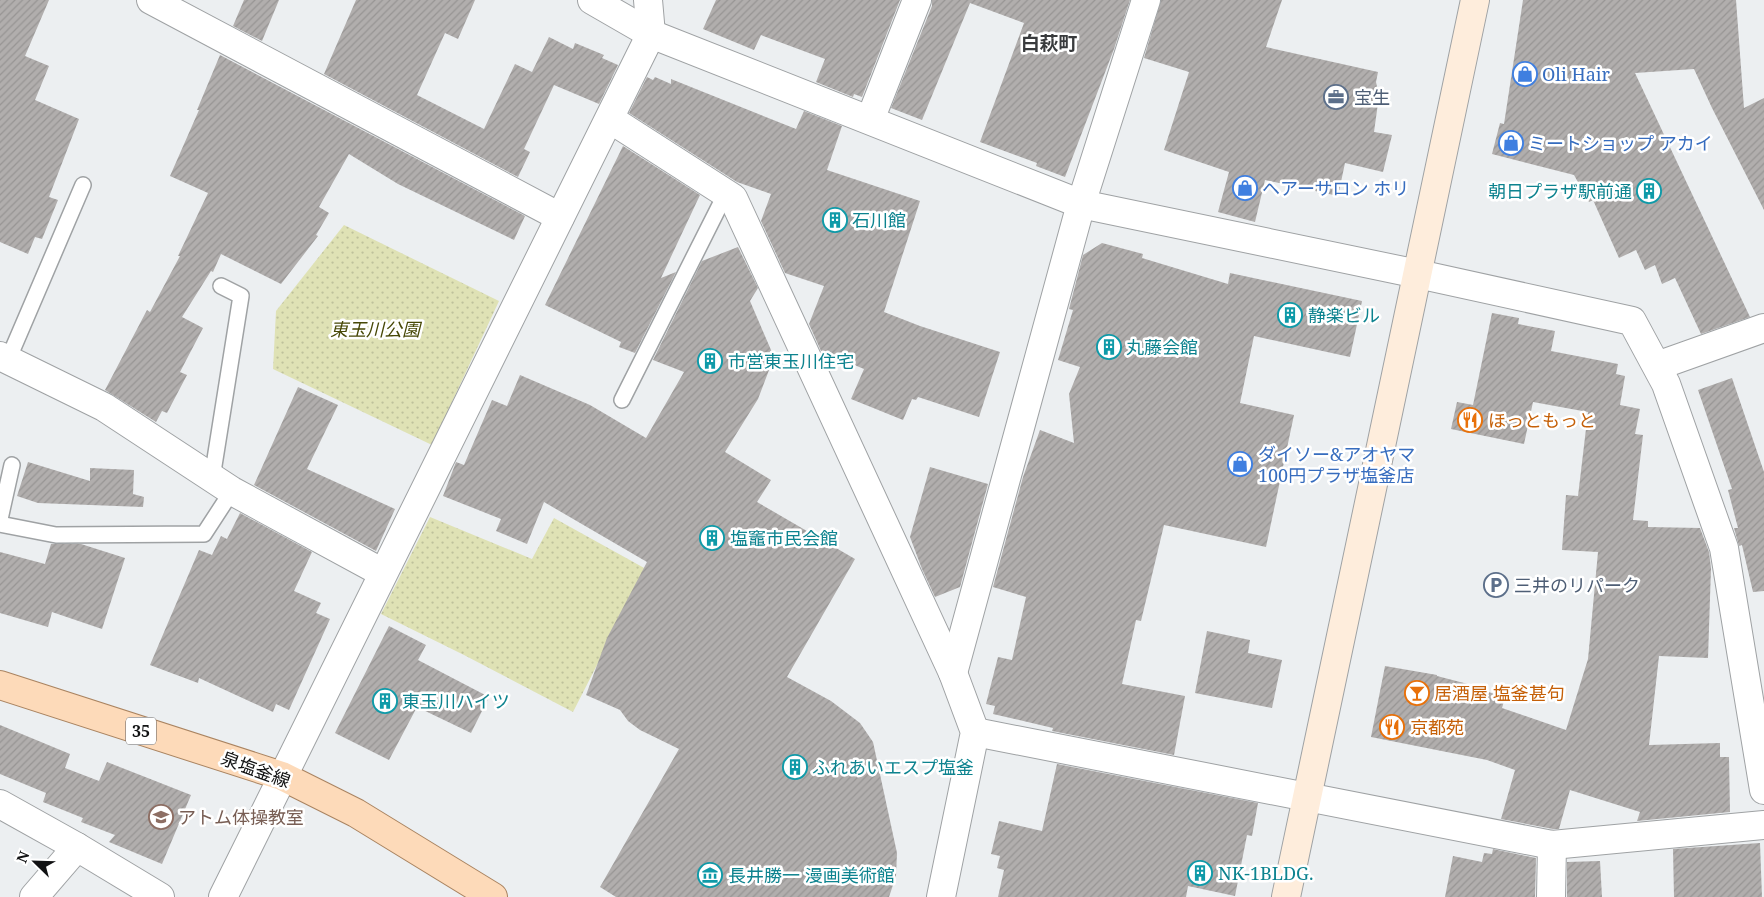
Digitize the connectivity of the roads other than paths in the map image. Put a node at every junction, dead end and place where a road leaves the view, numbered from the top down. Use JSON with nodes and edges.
{"nodes":[{"id":1,"x":152,"y":0,"type":"edge"},
{"id":2,"x":592,"y":0,"type":"edge"},
{"id":3,"x":648,"y":0,"type":"edge"},
{"id":4,"x":918,"y":0,"type":"edge"},
{"id":5,"x":1146,"y":0,"type":"edge"},
{"id":6,"x":1475,"y":0,"type":"edge"},
{"id":7,"x":651,"y":34,"type":"junction"},
{"id":8,"x":610,"y":119,"type":"junction"},
{"id":9,"x":870,"y":120,"type":"junction"},
{"id":10,"x":83,"y":185,"type":"dead end"},
{"id":11,"x":726,"y":193,"type":"junction"},
{"id":12,"x":1081,"y":204,"type":"junction"},
{"id":13,"x":560,"y":217,"type":"junction"},
{"id":14,"x":1418,"y":274,"type":"junction"},
{"id":15,"x":221,"y":286,"type":"dead end"},
{"id":16,"x":1764,"y":328,"type":"edge"},
{"id":17,"x":4,"y":358,"type":"edge"},
{"id":18,"x":1657,"y":366,"type":"junction"},
{"id":19,"x":622,"y":400,"type":"dead end"},
{"id":20,"x":12,"y":465,"type":"dead end"},
{"id":21,"x":222,"y":485,"type":"junction"},
{"id":22,"x":0,"y":519,"type":"edge"},
{"id":23,"x":0,"y":524,"type":"edge"},
{"id":24,"x":383,"y":573,"type":"junction"},
{"id":25,"x":953,"y":673,"type":"junction"},
{"id":26,"x":0,"y":685,"type":"edge"},
{"id":27,"x":1756,"y":689,"type":"edge"},
{"id":28,"x":975,"y":732,"type":"junction"},
{"id":29,"x":282,"y":776,"type":"junction"},
{"id":30,"x":1764,"y":790,"type":"edge"},
{"id":31,"x":1307,"y":796,"type":"junction"},
{"id":32,"x":0,"y":804,"type":"edge"},
{"id":33,"x":1764,"y":825,"type":"edge"},
{"id":34,"x":1552,"y":845,"type":"junction"},
{"id":35,"x":77,"y":847,"type":"junction"},
{"id":36,"x":34,"y":897,"type":"edge"},
{"id":37,"x":160,"y":897,"type":"edge"},
{"id":38,"x":223,"y":897,"type":"edge"},
{"id":39,"x":493,"y":897,"type":"edge"},
{"id":40,"x":941,"y":897,"type":"edge"},
{"id":41,"x":1286,"y":897,"type":"edge"},
{"id":42,"x":1551,"y":897,"type":"edge"}],
"edges":[{"from":1,"to":13,"type":"street"},
{"from":2,"to":7,"type":"street"},
{"from":3,"to":7,"type":"street"},
{"from":4,"to":9,"type":"street"},
{"from":5,"to":12,"type":"street"},
{"from":6,"to":14,"type":"street"},
{"from":7,"to":8,"type":"street"},
{"from":7,"to":9,"type":"street"},
{"from":8,"to":11,"type":"street"},
{"from":8,"to":13,"type":"street"},
{"from":9,"to":12,"type":"street"},
{"from":10,"to":17,"type":"lane"},
{"from":11,"to":19,"type":"lane"},
{"from":11,"to":25,"type":"street"},
{"from":12,"to":14,"type":"street"},
{"from":12,"to":25,"type":"street"},
{"from":13,"to":24,"type":"street"},
{"from":14,"to":18,"type":"street"},
{"from":14,"to":31,"type":"street"},
{"from":15,"to":21,"type":"lane"},
{"from":16,"to":18,"type":"street"},
{"from":17,"to":21,"type":"street"},
{"from":18,"to":27,"type":"street"},
{"from":20,"to":22,"type":"lane"},
{"from":21,"to":23,"type":"lane"},
{"from":21,"to":24,"type":"street"},
{"from":24,"to":29,"type":"street"},
{"from":25,"to":28,"type":"street"},
{"from":26,"to":29,"type":"main road","name":"泉塩釜線","number":"35"},
{"from":27,"to":30,"type":"street"},
{"from":28,"to":31,"type":"street"},
{"from":28,"to":40,"type":"street"},
{"from":29,"to":38,"type":"street"},
{"from":29,"to":39,"type":"main road","name":"泉塩釜線","number":"35"},
{"from":31,"to":34,"type":"street"},
{"from":31,"to":41,"type":"street"},
{"from":32,"to":35,"type":"street"},
{"from":33,"to":34,"type":"street"},
{"from":34,"to":42,"type":"street"},
{"from":35,"to":36,"type":"street"},
{"from":35,"to":37,"type":"street"}]}
